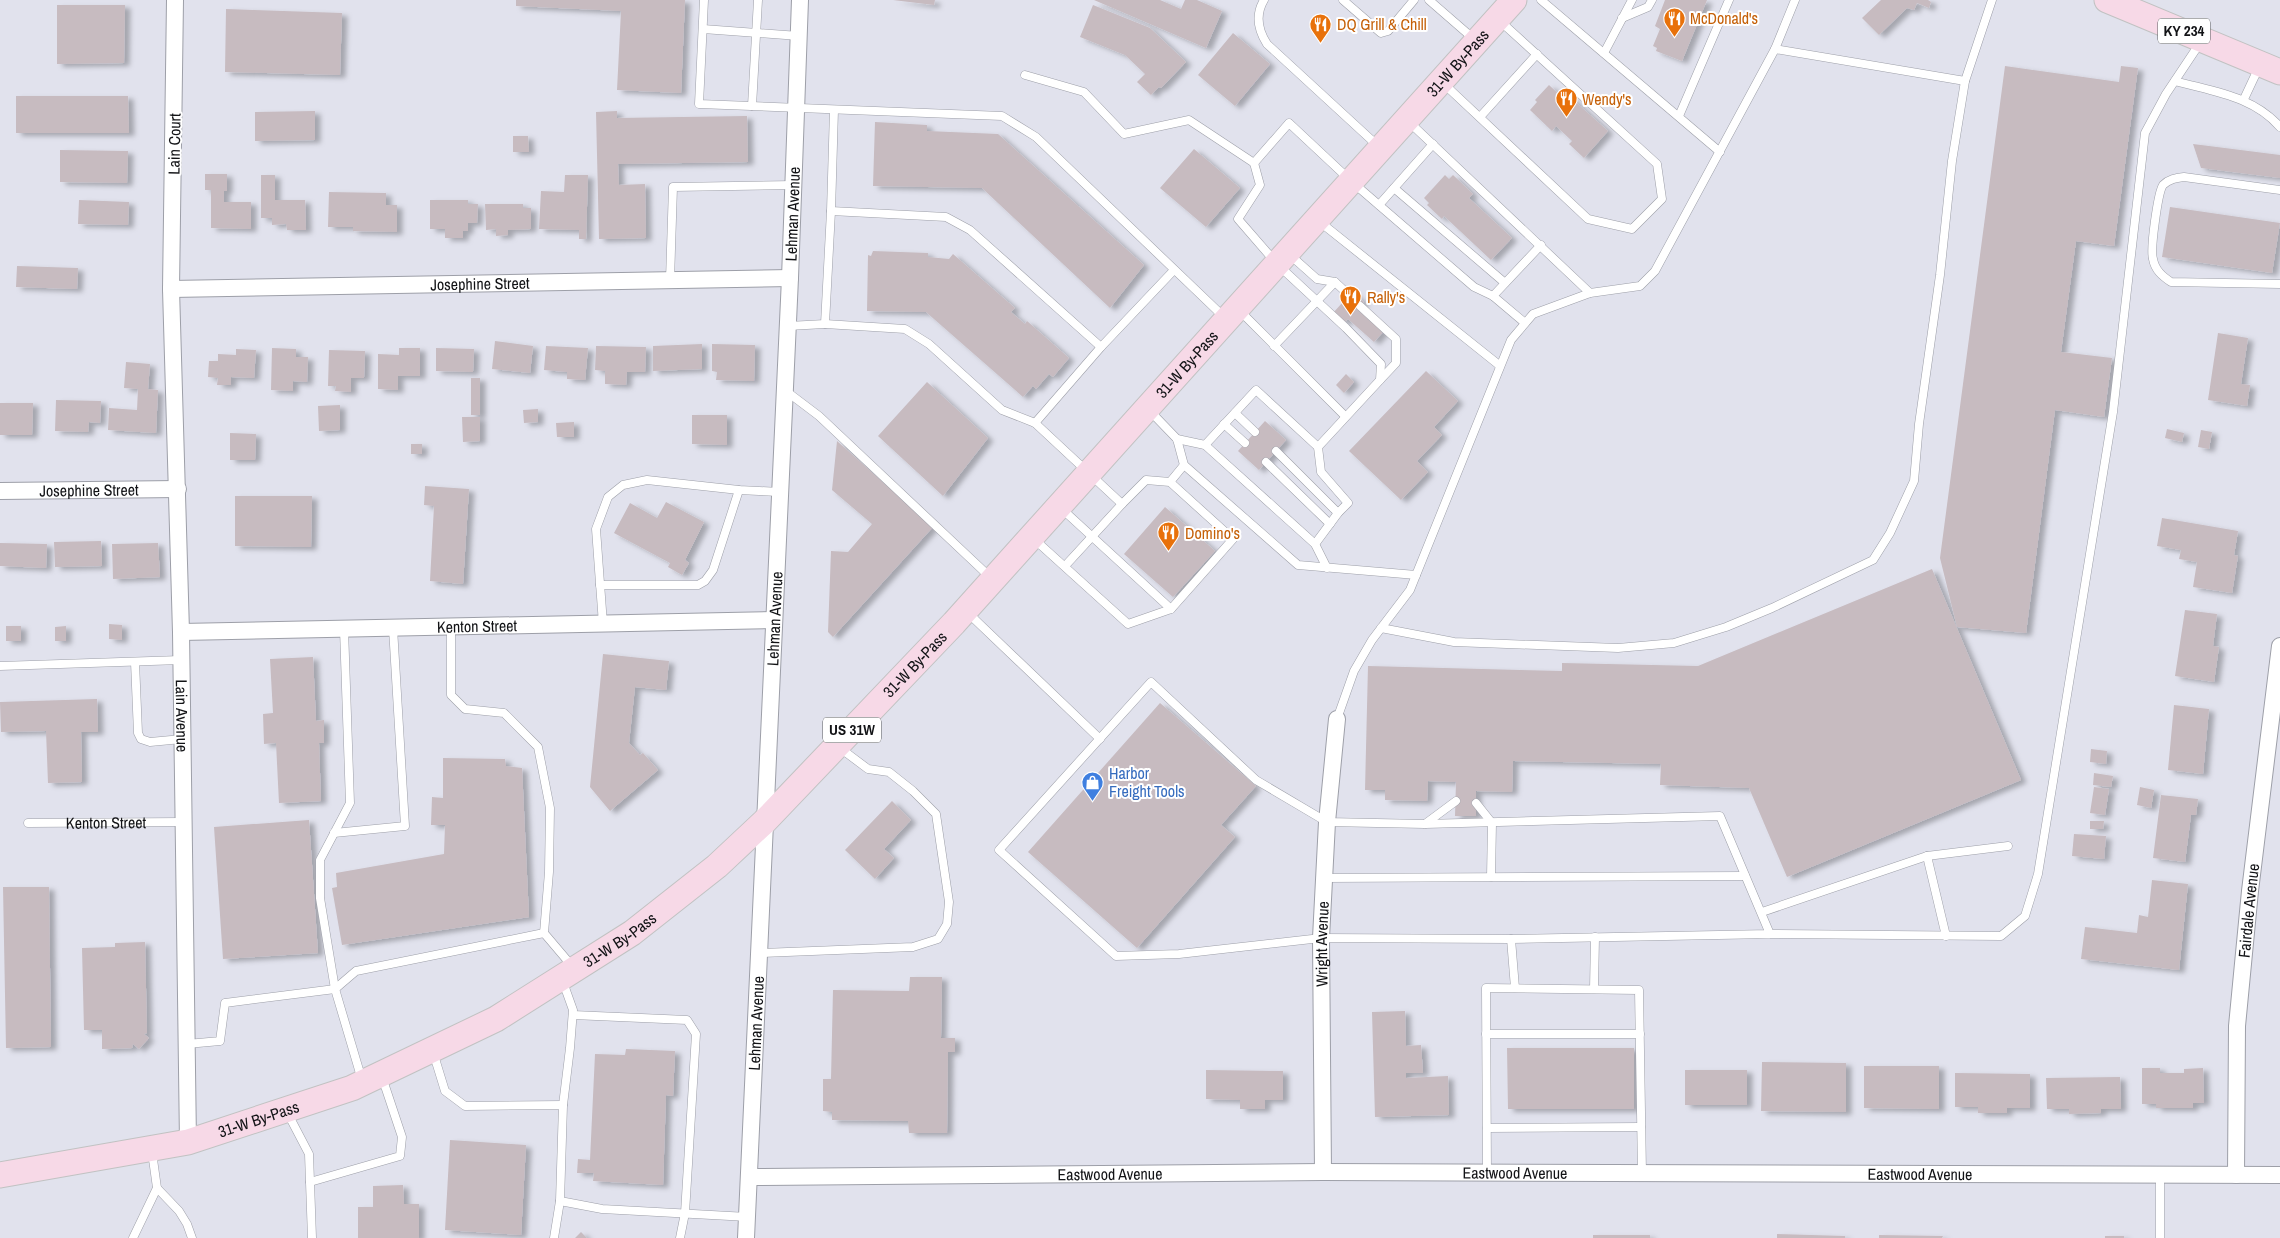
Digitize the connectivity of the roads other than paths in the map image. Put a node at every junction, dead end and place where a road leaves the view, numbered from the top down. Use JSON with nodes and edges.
{"nodes":[{"id":1,"x":174,"y":0,"type":"edge"},
{"id":2,"x":704,"y":0,"type":"edge"},
{"id":3,"x":758,"y":0,"type":"edge"},
{"id":4,"x":800,"y":0,"type":"edge"},
{"id":5,"x":1264,"y":0,"type":"edge"},
{"id":6,"x":1343,"y":0,"type":"edge"},
{"id":7,"x":1414,"y":0,"type":"edge"},
{"id":8,"x":1429,"y":0,"type":"edge"},
{"id":9,"x":1514,"y":0,"type":"edge"},
{"id":10,"x":1541,"y":0,"type":"edge"},
{"id":11,"x":1632,"y":0,"type":"edge"},
{"id":12,"x":1652,"y":0,"type":"edge"},
{"id":13,"x":1729,"y":0,"type":"edge"},
{"id":14,"x":1795,"y":0,"type":"edge"},
{"id":15,"x":1992,"y":0,"type":"edge"},
{"id":16,"x":2106,"y":0,"type":"edge"},
{"id":17,"x":1497,"y":18,"type":"junction"},
{"id":18,"x":1622,"y":18,"type":"junction"},
{"id":19,"x":702,"y":29,"type":"junction"},
{"id":20,"x":756,"y":32,"type":"junction"},
{"id":21,"x":799,"y":36,"type":"junction"},
{"id":22,"x":2203,"y":39,"type":"junction"},
{"id":23,"x":1476,"y":41,"type":"junction"},
{"id":24,"x":1775,"y":49,"type":"junction"},
{"id":25,"x":1604,"y":53,"type":"junction"},
{"id":26,"x":1537,"y":54,"type":"junction"},
{"id":27,"x":2270,"y":68,"type":"edge"},
{"id":28,"x":1025,"y":75,"type":"dead end"},
{"id":29,"x":1441,"y":81,"type":"junction"},
{"id":30,"x":1965,"y":81,"type":"junction"},
{"id":31,"x":2175,"y":81,"type":"junction"},
{"id":32,"x":2244,"y":99,"type":"junction"},
{"id":33,"x":752,"y":106,"type":"junction"},
{"id":34,"x":797,"y":108,"type":"junction"},
{"id":35,"x":834,"y":110,"type":"junction"},
{"id":36,"x":1679,"y":116,"type":"junction"},
{"id":37,"x":1480,"y":117,"type":"junction"},
{"id":38,"x":1407,"y":119,"type":"junction"},
{"id":39,"x":2280,"y":127,"type":"edge"},
{"id":40,"x":1433,"y":144,"type":"junction"},
{"id":41,"x":1381,"y":148,"type":"junction"},
{"id":42,"x":1720,"y":152,"type":"junction"},
{"id":43,"x":1254,"y":163,"type":"junction"},
{"id":44,"x":1351,"y":181,"type":"junction"},
{"id":45,"x":794,"y":185,"type":"junction"},
{"id":46,"x":1394,"y":188,"type":"junction"},
{"id":47,"x":2280,"y":190,"type":"edge"},
{"id":48,"x":1379,"y":205,"type":"junction"},
{"id":49,"x":831,"y":210,"type":"junction"},
{"id":50,"x":1317,"y":219,"type":"junction"},
{"id":51,"x":1541,"y":245,"type":"junction"},
{"id":52,"x":1282,"y":258,"type":"junction"},
{"id":53,"x":1174,"y":270,"type":"junction"},
{"id":54,"x":790,"y":278,"type":"junction"},
{"id":55,"x":670,"y":280,"type":"junction"},
{"id":56,"x":1335,"y":282,"type":"junction"},
{"id":57,"x":1505,"y":283,"type":"junction"},
{"id":58,"x":2280,"y":284,"type":"edge"},
{"id":59,"x":171,"y":289,"type":"junction"},
{"id":60,"x":1590,"y":293,"type":"junction"},
{"id":61,"x":1349,"y":295,"type":"dead end"},
{"id":62,"x":1493,"y":296,"type":"junction"},
{"id":63,"x":1317,"y":301,"type":"junction"},
{"id":64,"x":1360,"y":306,"type":"dead end"},
{"id":65,"x":1232,"y":314,"type":"junction"},
{"id":66,"x":1525,"y":323,"type":"junction"},
{"id":67,"x":825,"y":324,"type":"junction"},
{"id":68,"x":788,"y":326,"type":"junction"},
{"id":69,"x":1274,"y":346,"type":"junction"},
{"id":70,"x":1101,"y":347,"type":"junction"},
{"id":71,"x":1499,"y":365,"type":"junction"},
{"id":72,"x":1380,"y":380,"type":"junction"},
{"id":73,"x":785,"y":389,"type":"junction"},
{"id":74,"x":1147,"y":408,"type":"junction"},
{"id":75,"x":1235,"y":413,"type":"junction"},
{"id":76,"x":1345,"y":416,"type":"junction"},
{"id":77,"x":1035,"y":422,"type":"junction"},
{"id":78,"x":1224,"y":424,"type":"junction"},
{"id":79,"x":1256,"y":432,"type":"dead end"},
{"id":80,"x":1176,"y":439,"type":"junction"},
{"id":81,"x":1245,"y":443,"type":"dead end"},
{"id":82,"x":1205,"y":445,"type":"junction"},
{"id":83,"x":1318,"y":447,"type":"junction"},
{"id":84,"x":1276,"y":451,"type":"dead end"},
{"id":85,"x":1266,"y":462,"type":"dead end"},
{"id":86,"x":1184,"y":465,"type":"junction"},
{"id":87,"x":1089,"y":473,"type":"junction"},
{"id":88,"x":1170,"y":482,"type":"junction"},
{"id":89,"x":178,"y":489,"type":"junction"},
{"id":90,"x":739,"y":490,"type":"junction"},
{"id":91,"x":0,"y":491,"type":"edge"},
{"id":92,"x":780,"y":492,"type":"junction"},
{"id":93,"x":1122,"y":504,"type":"junction"},
{"id":94,"x":1059,"y":506,"type":"junction"},
{"id":95,"x":1338,"y":513,"type":"junction"},
{"id":96,"x":1330,"y":524,"type":"junction"},
{"id":97,"x":1032,"y":536,"type":"junction"},
{"id":98,"x":1092,"y":537,"type":"junction"},
{"id":99,"x":1315,"y":544,"type":"junction"},
{"id":100,"x":1065,"y":566,"type":"junction"},
{"id":101,"x":1327,"y":568,"type":"junction"},
{"id":102,"x":1416,"y":576,"type":"junction"},
{"id":103,"x":993,"y":580,"type":"junction"},
{"id":104,"x":600,"y":585,"type":"junction"},
{"id":105,"x":1171,"y":610,"type":"junction"},
{"id":106,"x":965,"y":611,"type":"junction"},
{"id":107,"x":774,"y":620,"type":"junction"},
{"id":108,"x":603,"y":624,"type":"junction"},
{"id":109,"x":451,"y":627,"type":"junction"},
{"id":110,"x":393,"y":628,"type":"junction"},
{"id":111,"x":1381,"y":628,"type":"junction"},
{"id":112,"x":344,"y":629,"type":"junction"},
{"id":113,"x":181,"y":632,"type":"junction"},
{"id":114,"x":2280,"y":646,"type":"edge"},
{"id":115,"x":181,"y":660,"type":"junction"},
{"id":116,"x":135,"y":662,"type":"junction"},
{"id":117,"x":0,"y":666,"type":"edge"},
{"id":118,"x":1337,"y":719,"type":"joint"},
{"id":119,"x":1100,"y":738,"type":"junction"},
{"id":120,"x":182,"y":739,"type":"junction"},
{"id":121,"x":837,"y":746,"type":"junction"},
{"id":122,"x":1456,"y":802,"type":"dead end"},
{"id":123,"x":1476,"y":803,"type":"dead end"},
{"id":124,"x":183,"y":822,"type":"junction"},
{"id":125,"x":764,"y":822,"type":"junction"},
{"id":126,"x":1327,"y":822,"type":"junction"},
{"id":127,"x":28,"y":823,"type":"dead end"},
{"id":128,"x":1492,"y":823,"type":"junction"},
{"id":129,"x":1425,"y":824,"type":"junction"},
{"id":130,"x":334,"y":833,"type":"junction"},
{"id":131,"x":2008,"y":846,"type":"dead end"},
{"id":132,"x":1927,"y":856,"type":"junction"},
{"id":133,"x":1745,"y":876,"type":"junction"},
{"id":134,"x":1491,"y":877,"type":"junction"},
{"id":135,"x":1325,"y":878,"type":"junction"},
{"id":136,"x":1762,"y":912,"type":"junction"},
{"id":137,"x":544,"y":933,"type":"junction"},
{"id":138,"x":1770,"y":934,"type":"junction"},
{"id":139,"x":1595,"y":936,"type":"junction"},
{"id":140,"x":1946,"y":936,"type":"junction"},
{"id":141,"x":1320,"y":938,"type":"junction"},
{"id":142,"x":1511,"y":939,"type":"junction"},
{"id":143,"x":759,"y":953,"type":"junction"},
{"id":144,"x":568,"y":974,"type":"junction"},
{"id":145,"x":1515,"y":988,"type":"junction"},
{"id":146,"x":335,"y":989,"type":"junction"},
{"id":147,"x":1594,"y":989,"type":"junction"},
{"id":148,"x":572,"y":1015,"type":"junction"},
{"id":149,"x":1486,"y":1034,"type":"junction"},
{"id":150,"x":1640,"y":1034,"type":"junction"},
{"id":151,"x":187,"y":1044,"type":"junction"},
{"id":152,"x":432,"y":1050,"type":"junction"},
{"id":153,"x":372,"y":1078,"type":"junction"},
{"id":154,"x":563,"y":1105,"type":"junction"},
{"id":155,"x":286,"y":1110,"type":"junction"},
{"id":156,"x":1641,"y":1127,"type":"junction"},
{"id":157,"x":1486,"y":1128,"type":"junction"},
{"id":158,"x":188,"y":1142,"type":"junction"},
{"id":159,"x":152,"y":1150,"type":"junction"},
{"id":160,"x":1323,"y":1172,"type":"junction"},
{"id":161,"x":1487,"y":1172,"type":"junction"},
{"id":162,"x":1642,"y":1174,"type":"junction"},
{"id":163,"x":0,"y":1175,"type":"edge"},
{"id":164,"x":2160,"y":1175,"type":"junction"},
{"id":165,"x":2236,"y":1175,"type":"junction"},
{"id":166,"x":2280,"y":1175,"type":"edge"},
{"id":167,"x":750,"y":1177,"type":"junction"},
{"id":168,"x":310,"y":1182,"type":"junction"},
{"id":169,"x":158,"y":1188,"type":"junction"},
{"id":170,"x":560,"y":1201,"type":"junction"},
{"id":171,"x":685,"y":1213,"type":"junction"},
{"id":172,"x":748,"y":1217,"type":"junction"},
{"id":173,"x":133,"y":1238,"type":"edge"},
{"id":174,"x":192,"y":1238,"type":"edge"},
{"id":175,"x":312,"y":1238,"type":"edge"},
{"id":176,"x":554,"y":1238,"type":"edge"},
{"id":177,"x":680,"y":1238,"type":"edge"},
{"id":178,"x":746,"y":1238,"type":"edge"},
{"id":179,"x":2160,"y":1238,"type":"edge"}],
"edges":[{"from":1,"to":59,"type":"street","name":"Lain Court"},
{"from":2,"to":19,"type":"lane"},
{"from":3,"to":20,"type":"lane"},
{"from":4,"to":21,"type":"street","name":"Lehman Avenue"},
{"from":5,"to":41,"type":"lane"},
{"from":6,"to":7,"type":"lane"},
{"from":8,"to":23,"type":"lane"},
{"from":9,"to":17,"type":"main road","name":"31-W By-Pass","number":"US 31W"},
{"from":10,"to":25,"type":"lane"},
{"from":11,"to":18,"type":"lane"},
{"from":12,"to":18,"type":"lane"},
{"from":13,"to":36,"type":"lane"},
{"from":14,"to":24,"type":"lane"},
{"from":15,"to":30,"type":"lane"},
{"from":16,"to":22,"type":"main road","number":"KY 234"},
{"from":17,"to":23,"type":"main road","name":"31-W By-Pass","number":"US 31W"},
{"from":17,"to":26,"type":"lane"},
{"from":18,"to":25,"type":"lane"},
{"from":19,"to":20,"type":"lane"},
{"from":19,"to":33,"type":"lane"},
{"from":20,"to":21,"type":"lane"},
{"from":20,"to":33,"type":"lane"},
{"from":21,"to":34,"type":"street","name":"Lehman Avenue"},
{"from":22,"to":27,"type":"main road","number":"KY 234"},
{"from":22,"to":31,"type":"lane"},
{"from":23,"to":29,"type":"main road","name":"31-W By-Pass","number":"US 31W"},
{"from":24,"to":30,"type":"lane"},
{"from":24,"to":42,"type":"lane"},
{"from":25,"to":36,"type":"lane"},
{"from":26,"to":37,"type":"lane"},
{"from":26,"to":37,"type":"lane"},
{"from":27,"to":32,"type":"lane"},
{"from":28,"to":43,"type":"lane"},
{"from":29,"to":37,"type":"lane"},
{"from":29,"to":38,"type":"main road","name":"31-W By-Pass","number":"US 31W"},
{"from":30,"to":111,"type":"lane"},
{"from":31,"to":32,"type":"lane"},
{"from":31,"to":140,"type":"lane"},
{"from":32,"to":39,"type":"lane"},
{"from":33,"to":34,"type":"lane"},
{"from":34,"to":35,"type":"lane"},
{"from":34,"to":45,"type":"street","name":"Lehman Avenue"},
{"from":35,"to":49,"type":"lane"},
{"from":35,"to":53,"type":"lane"},
{"from":36,"to":42,"type":"lane"},
{"from":38,"to":40,"type":"lane"},
{"from":38,"to":41,"type":"main road","name":"31-W By-Pass","number":"US 31W"},
{"from":40,"to":46,"type":"lane"},
{"from":40,"to":51,"type":"lane"},
{"from":41,"to":44,"type":"main road","name":"31-W By-Pass","number":"US 31W"},
{"from":42,"to":60,"type":"lane"},
{"from":43,"to":44,"type":"lane"},
{"from":43,"to":52,"type":"lane"},
{"from":44,"to":48,"type":"lane"},
{"from":44,"to":50,"type":"main road","name":"31-W By-Pass","number":"US 31W"},
{"from":45,"to":54,"type":"street","name":"Lehman Avenue"},
{"from":45,"to":55,"type":"lane"},
{"from":46,"to":48,"type":"lane"},
{"from":46,"to":57,"type":"lane"},
{"from":47,"to":58,"type":"lane"},
{"from":48,"to":62,"type":"lane"},
{"from":49,"to":67,"type":"lane"},
{"from":49,"to":70,"type":"lane"},
{"from":50,"to":52,"type":"main road","name":"31-W By-Pass","number":"US 31W"},
{"from":50,"to":71,"type":"lane"},
{"from":51,"to":57,"type":"lane"},
{"from":51,"to":60,"type":"lane"},
{"from":52,"to":56,"type":"lane"},
{"from":52,"to":63,"type":"lane"},
{"from":52,"to":65,"type":"main road","name":"31-W By-Pass","number":"US 31W"},
{"from":53,"to":65,"type":"lane"},
{"from":53,"to":70,"type":"lane"},
{"from":54,"to":55,"type":"street","name":"Josephine Street"},
{"from":54,"to":68,"type":"street","name":"Lehman Avenue"},
{"from":55,"to":59,"type":"street","name":"Josephine Street"},
{"from":56,"to":61,"type":"lane"},
{"from":56,"to":63,"type":"lane"},
{"from":57,"to":62,"type":"lane"},
{"from":59,"to":89,"type":"street","name":"Lain Avenue"},
{"from":60,"to":66,"type":"lane"},
{"from":62,"to":66,"type":"lane"},
{"from":63,"to":69,"type":"lane"},
{"from":63,"to":72,"type":"lane"},
{"from":64,"to":72,"type":"lane"},
{"from":65,"to":69,"type":"lane"},
{"from":65,"to":74,"type":"main road","name":"31-W By-Pass","number":"US 31W"},
{"from":66,"to":71,"type":"lane"},
{"from":67,"to":68,"type":"lane"},
{"from":67,"to":77,"type":"lane"},
{"from":68,"to":73,"type":"street","name":"Lehman Avenue"},
{"from":69,"to":76,"type":"lane"},
{"from":70,"to":77,"type":"lane"},
{"from":71,"to":102,"type":"lane"},
{"from":72,"to":76,"type":"lane"},
{"from":73,"to":92,"type":"street","name":"Lehman Avenue"},
{"from":73,"to":103,"type":"lane"},
{"from":74,"to":80,"type":"lane"},
{"from":74,"to":87,"type":"main road","name":"31-W By-Pass","number":"US 31W"},
{"from":75,"to":78,"type":"lane"},
{"from":75,"to":79,"type":"lane"},
{"from":75,"to":83,"type":"lane"},
{"from":76,"to":83,"type":"lane"},
{"from":77,"to":87,"type":"lane"},
{"from":78,"to":81,"type":"lane"},
{"from":78,"to":82,"type":"lane"},
{"from":80,"to":82,"type":"lane"},
{"from":80,"to":86,"type":"lane"},
{"from":82,"to":99,"type":"lane"},
{"from":83,"to":95,"type":"lane"},
{"from":84,"to":95,"type":"lane"},
{"from":85,"to":96,"type":"lane"},
{"from":86,"to":88,"type":"lane"},
{"from":86,"to":101,"type":"lane"},
{"from":87,"to":93,"type":"lane"},
{"from":87,"to":94,"type":"main road","name":"31-W By-Pass","number":"US 31W"},
{"from":88,"to":93,"type":"lane"},
{"from":88,"to":105,"type":"lane"},
{"from":89,"to":91,"type":"street","name":"Josephine Street"},
{"from":89,"to":113,"type":"street","name":"Lain Avenue"},
{"from":90,"to":92,"type":"lane"},
{"from":90,"to":104,"type":"lane"},
{"from":90,"to":104,"type":"lane"},
{"from":92,"to":107,"type":"street","name":"Lehman Avenue"},
{"from":93,"to":98,"type":"lane"},
{"from":94,"to":97,"type":"main road","name":"31-W By-Pass","number":"US 31W"},
{"from":94,"to":98,"type":"lane"},
{"from":95,"to":96,"type":"lane"},
{"from":96,"to":99,"type":"lane"},
{"from":97,"to":100,"type":"lane"},
{"from":97,"to":103,"type":"main road","name":"31-W By-Pass","number":"US 31W"},
{"from":98,"to":100,"type":"lane"},
{"from":98,"to":105,"type":"lane"},
{"from":99,"to":101,"type":"lane"},
{"from":100,"to":105,"type":"lane"},
{"from":101,"to":102,"type":"lane"},
{"from":102,"to":111,"type":"lane"},
{"from":103,"to":106,"type":"main road","name":"31-W By-Pass","number":"US 31W"},
{"from":104,"to":108,"type":"lane"},
{"from":106,"to":119,"type":"lane"},
{"from":106,"to":121,"type":"main road","name":"31-W By-Pass","number":"US 31W"},
{"from":107,"to":108,"type":"street","name":"Kenton Street"},
{"from":107,"to":125,"type":"street","name":"Lehman Avenue"},
{"from":108,"to":109,"type":"street","name":"Kenton Street"},
{"from":109,"to":110,"type":"street","name":"Kenton Street"},
{"from":109,"to":137,"type":"lane"},
{"from":110,"to":112,"type":"street","name":"Kenton Street"},
{"from":110,"to":130,"type":"lane"},
{"from":111,"to":118,"type":"lane"},
{"from":112,"to":113,"type":"street","name":"Kenton Street"},
{"from":112,"to":130,"type":"lane"},
{"from":113,"to":115,"type":"street","name":"Lain Avenue"},
{"from":114,"to":165,"type":"street","name":"Fairdale Avenue"},
{"from":115,"to":116,"type":"lane"},
{"from":115,"to":120,"type":"street","name":"Lain Avenue"},
{"from":116,"to":117,"type":"lane"},
{"from":116,"to":120,"type":"lane"},
{"from":118,"to":126,"type":"street","name":"Wright Avenue"},
{"from":119,"to":126,"type":"lane"},
{"from":119,"to":141,"type":"lane"},
{"from":120,"to":124,"type":"street","name":"Lain Avenue"},
{"from":121,"to":125,"type":"main road","name":"31-W By-Pass","number":"US 31W"},
{"from":121,"to":143,"type":"lane"},
{"from":122,"to":129,"type":"lane"},
{"from":123,"to":128,"type":"lane"},
{"from":124,"to":127,"type":"lane","name":"Kenton Street"},
{"from":124,"to":151,"type":"street","name":"Lain Avenue"},
{"from":125,"to":143,"type":"street","name":"Lehman Avenue"},
{"from":125,"to":144,"type":"main road","name":"31-W By-Pass","number":"US 31W"},
{"from":126,"to":129,"type":"lane"},
{"from":126,"to":135,"type":"street","name":"Wright Avenue"},
{"from":128,"to":129,"type":"lane"},
{"from":128,"to":133,"type":"lane"},
{"from":128,"to":134,"type":"lane"},
{"from":130,"to":146,"type":"lane"},
{"from":131,"to":132,"type":"lane"},
{"from":132,"to":136,"type":"lane"},
{"from":132,"to":140,"type":"lane"},
{"from":133,"to":134,"type":"lane"},
{"from":133,"to":136,"type":"lane"},
{"from":134,"to":135,"type":"lane"},
{"from":135,"to":141,"type":"street","name":"Wright Avenue"},
{"from":136,"to":138,"type":"lane"},
{"from":137,"to":144,"type":"lane"},
{"from":137,"to":146,"type":"lane"},
{"from":138,"to":139,"type":"lane"},
{"from":138,"to":140,"type":"lane"},
{"from":139,"to":142,"type":"lane"},
{"from":139,"to":147,"type":"lane"},
{"from":141,"to":142,"type":"lane"},
{"from":141,"to":160,"type":"street","name":"Wright Avenue"},
{"from":142,"to":145,"type":"lane"},
{"from":143,"to":167,"type":"street","name":"Lehman Avenue"},
{"from":144,"to":148,"type":"lane"},
{"from":144,"to":152,"type":"main road","name":"31-W By-Pass","number":"US 31W"},
{"from":145,"to":147,"type":"lane"},
{"from":145,"to":149,"type":"lane"},
{"from":146,"to":151,"type":"lane"},
{"from":146,"to":153,"type":"lane"},
{"from":147,"to":150,"type":"lane"},
{"from":148,"to":154,"type":"lane"},
{"from":148,"to":171,"type":"lane"},
{"from":149,"to":150,"type":"lane"},
{"from":149,"to":157,"type":"lane"},
{"from":150,"to":156,"type":"lane"},
{"from":151,"to":158,"type":"street","name":"Lain Avenue"},
{"from":152,"to":153,"type":"main road","name":"31-W By-Pass","number":"US 31W"},
{"from":152,"to":154,"type":"lane"},
{"from":153,"to":155,"type":"main road","name":"31-W By-Pass","number":"US 31W"},
{"from":153,"to":168,"type":"lane"},
{"from":154,"to":170,"type":"lane"},
{"from":155,"to":158,"type":"main road","name":"31-W By-Pass","number":"US 31W"},
{"from":155,"to":168,"type":"lane"},
{"from":156,"to":157,"type":"lane"},
{"from":156,"to":162,"type":"lane"},
{"from":157,"to":161,"type":"lane"},
{"from":158,"to":159,"type":"main road","name":"31-W By-Pass","number":"US 31W"},
{"from":159,"to":163,"type":"main road","name":"31-W By-Pass","number":"US 31W"},
{"from":159,"to":169,"type":"lane"},
{"from":160,"to":161,"type":"street","name":"Eastwood Avenue"},
{"from":160,"to":167,"type":"street","name":"Eastwood Avenue"},
{"from":161,"to":162,"type":"street","name":"Eastwood Avenue"},
{"from":162,"to":164,"type":"street","name":"Eastwood Avenue"},
{"from":164,"to":165,"type":"street","name":"Eastwood Avenue"},
{"from":164,"to":179,"type":"lane"},
{"from":165,"to":166,"type":"street","name":"Eastwood Avenue"},
{"from":167,"to":172,"type":"street","name":"Lehman Avenue"},
{"from":168,"to":175,"type":"lane"},
{"from":169,"to":173,"type":"lane"},
{"from":169,"to":174,"type":"lane"},
{"from":170,"to":171,"type":"lane"},
{"from":170,"to":176,"type":"lane"},
{"from":171,"to":172,"type":"lane"},
{"from":171,"to":177,"type":"lane"},
{"from":172,"to":178,"type":"street","name":"Lehman Avenue"}]}
